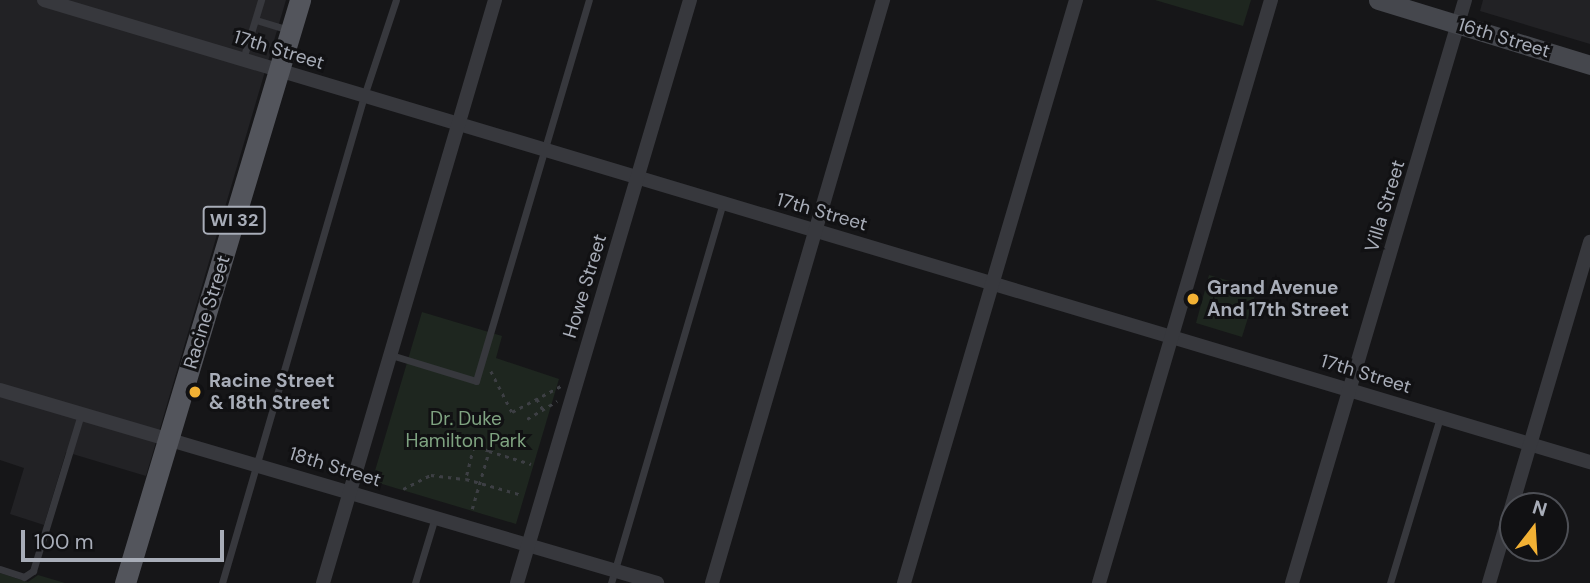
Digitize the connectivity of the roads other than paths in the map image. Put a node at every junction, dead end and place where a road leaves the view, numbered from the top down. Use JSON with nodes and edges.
{"nodes":[{"id":1,"x":44,"y":0,"type":"edge"},
{"id":2,"x":261,"y":0,"type":"edge"},
{"id":3,"x":300,"y":0,"type":"edge"},
{"id":4,"x":396,"y":0,"type":"edge"},
{"id":5,"x":495,"y":0,"type":"edge"},
{"id":6,"x":589,"y":0,"type":"edge"},
{"id":7,"x":690,"y":0,"type":"edge"},
{"id":8,"x":883,"y":0,"type":"edge"},
{"id":9,"x":1076,"y":0,"type":"edge"},
{"id":10,"x":1271,"y":0,"type":"edge"},
{"id":11,"x":1378,"y":0,"type":"edge"},
{"id":12,"x":1465,"y":0,"type":"edge"},
{"id":13,"x":256,"y":20,"type":"junction"},
{"id":14,"x":1458,"y":24,"type":"junction"},
{"id":15,"x":290,"y":31,"type":"junction"},
{"id":16,"x":243,"y":60,"type":"junction"},
{"id":17,"x":1590,"y":65,"type":"edge"},
{"id":18,"x":279,"y":70,"type":"junction"},
{"id":19,"x":364,"y":96,"type":"junction"},
{"id":20,"x":458,"y":124,"type":"junction"},
{"id":21,"x":544,"y":150,"type":"junction"},
{"id":22,"x":637,"y":177,"type":"junction"},
{"id":23,"x":723,"y":203,"type":"junction"},
{"id":24,"x":816,"y":231,"type":"junction"},
{"id":25,"x":1590,"y":242,"type":"edge"},
{"id":26,"x":991,"y":282,"type":"junction"},
{"id":27,"x":1172,"y":337,"type":"junction"},
{"id":28,"x":390,"y":355,"type":"junction"},
{"id":29,"x":1349,"y":388,"type":"junction"},
{"id":30,"x":0,"y":390,"type":"edge"},
{"id":31,"x":81,"y":414,"type":"junction"},
{"id":32,"x":1440,"y":417,"type":"junction"},
{"id":33,"x":168,"y":440,"type":"junction"},
{"id":34,"x":1530,"y":444,"type":"junction"},
{"id":35,"x":1590,"y":462,"type":"edge"},
{"id":36,"x":256,"y":463,"type":"junction"},
{"id":37,"x":349,"y":491,"type":"junction"},
{"id":38,"x":435,"y":517,"type":"junction"},
{"id":39,"x":528,"y":545,"type":"junction"},
{"id":40,"x":0,"y":569,"type":"edge"},
{"id":41,"x":613,"y":577,"type":"edge"},
{"id":42,"x":125,"y":583,"type":"edge"},
{"id":43,"x":222,"y":583,"type":"edge"},
{"id":44,"x":323,"y":583,"type":"edge"},
{"id":45,"x":415,"y":583,"type":"edge"},
{"id":46,"x":517,"y":583,"type":"edge"},
{"id":47,"x":657,"y":583,"type":"edge"},
{"id":48,"x":712,"y":583,"type":"edge"},
{"id":49,"x":904,"y":583,"type":"edge"},
{"id":50,"x":1099,"y":583,"type":"edge"},
{"id":51,"x":1292,"y":583,"type":"edge"},
{"id":52,"x":1390,"y":583,"type":"edge"},
{"id":53,"x":1489,"y":583,"type":"edge"}],
"edges":[{"from":1,"to":16,"type":"street","name":"17th Street"},
{"from":2,"to":13,"type":"lane"},
{"from":3,"to":15,"type":"main road","name":"Racine Street","number":"WI 32"},
{"from":4,"to":19,"type":"lane"},
{"from":5,"to":20,"type":"street"},
{"from":6,"to":21,"type":"lane"},
{"from":7,"to":22,"type":"street","name":"Howe Street"},
{"from":8,"to":24,"type":"street"},
{"from":9,"to":26,"type":"street"},
{"from":10,"to":27,"type":"street"},
{"from":11,"to":14,"type":"street","name":"16th Street"},
{"from":12,"to":14,"type":"street","name":"Villa Street"},
{"from":13,"to":15,"type":"lane"},
{"from":13,"to":16,"type":"lane"},
{"from":14,"to":17,"type":"street","name":"16th Street"},
{"from":14,"to":29,"type":"street","name":"Villa Street"},
{"from":15,"to":18,"type":"main road","name":"Racine Street","number":"WI 32"},
{"from":16,"to":18,"type":"street","name":"17th Street"},
{"from":18,"to":19,"type":"street","name":"17th Street"},
{"from":18,"to":33,"type":"main road","name":"Racine Street","number":"WI 32"},
{"from":19,"to":20,"type":"street","name":"17th Street"},
{"from":19,"to":36,"type":"lane"},
{"from":20,"to":21,"type":"street","name":"17th Street"},
{"from":20,"to":28,"type":"street"},
{"from":21,"to":22,"type":"street","name":"17th Street"},
{"from":21,"to":28,"type":"lane"},
{"from":22,"to":23,"type":"street","name":"17th Street"},
{"from":22,"to":39,"type":"street","name":"Howe Street"},
{"from":23,"to":24,"type":"street","name":"17th Street"},
{"from":23,"to":41,"type":"lane"},
{"from":24,"to":26,"type":"street","name":"17th Street"},
{"from":24,"to":48,"type":"street"},
{"from":25,"to":34,"type":"street"},
{"from":26,"to":27,"type":"street","name":"17th Street"},
{"from":26,"to":49,"type":"street"},
{"from":27,"to":29,"type":"street","name":"17th Street"},
{"from":27,"to":50,"type":"street"},
{"from":28,"to":37,"type":"street"},
{"from":29,"to":32,"type":"street","name":"17th Street"},
{"from":29,"to":51,"type":"street","name":"Villa Street"},
{"from":30,"to":31,"type":"street","name":"18th Street"},
{"from":31,"to":33,"type":"street","name":"18th Street"},
{"from":31,"to":40,"type":"lane"},
{"from":32,"to":34,"type":"street","name":"17th Street"},
{"from":32,"to":52,"type":"lane"},
{"from":33,"to":36,"type":"street","name":"18th Street"},
{"from":33,"to":42,"type":"main road","name":"Racine Street","number":"WI 32"},
{"from":34,"to":35,"type":"street","name":"17th Street"},
{"from":34,"to":53,"type":"street"},
{"from":36,"to":37,"type":"street","name":"18th Street"},
{"from":36,"to":43,"type":"lane"},
{"from":37,"to":38,"type":"street","name":"18th Street"},
{"from":37,"to":44,"type":"street"},
{"from":38,"to":39,"type":"street","name":"18th Street"},
{"from":38,"to":45,"type":"lane"},
{"from":39,"to":41,"type":"street","name":"18th Street"},
{"from":39,"to":46,"type":"street","name":"Howe Street"},
{"from":41,"to":47,"type":"street","name":"18th Street"}]}
